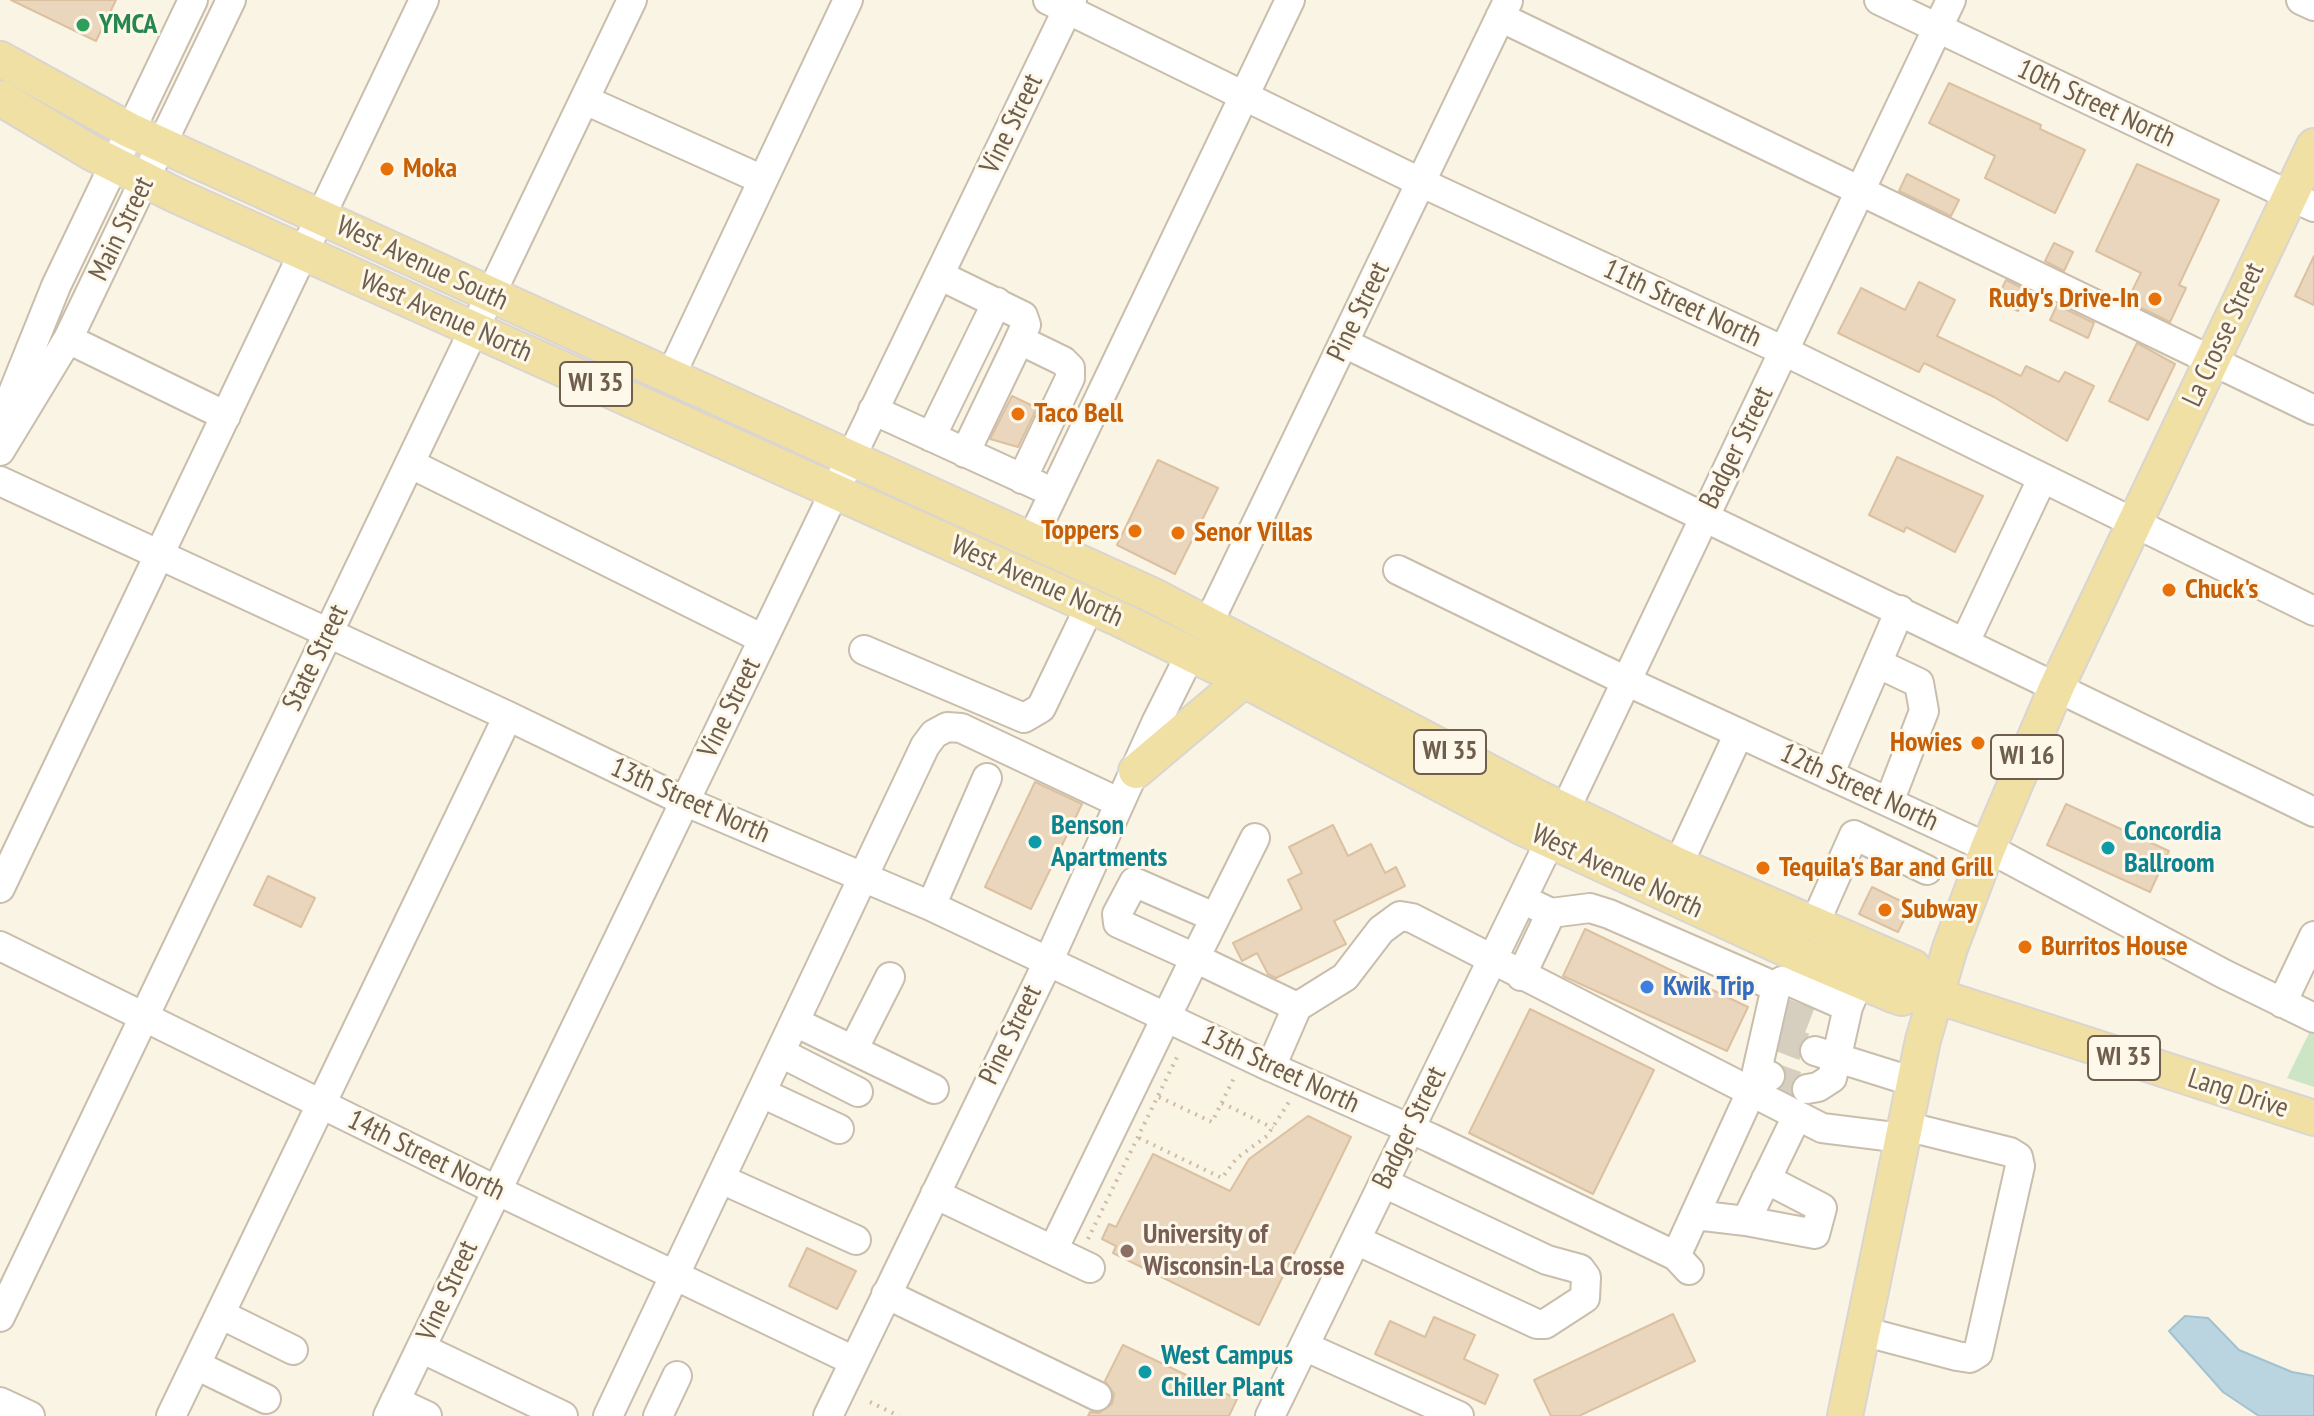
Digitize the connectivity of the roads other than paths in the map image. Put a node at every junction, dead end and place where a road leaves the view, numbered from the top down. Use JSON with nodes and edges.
{"nodes":[{"id":1,"x":193,"y":0,"type":"edge"},
{"id":2,"x":231,"y":0,"type":"edge"},
{"id":3,"x":424,"y":0,"type":"edge"},
{"id":4,"x":632,"y":0,"type":"edge"},
{"id":5,"x":848,"y":0,"type":"edge"},
{"id":6,"x":1290,"y":0,"type":"edge"},
{"id":7,"x":1879,"y":0,"type":"edge"},
{"id":8,"x":1951,"y":0,"type":"edge"},
{"id":9,"x":2301,"y":0,"type":"edge"},
{"id":10,"x":1063,"y":3,"type":"edge"},
{"id":11,"x":2314,"y":6,"type":"edge"},
{"id":12,"x":1504,"y":8,"type":"edge"},
{"id":13,"x":1937,"y":29,"type":"junction"},
{"id":14,"x":0,"y":59,"type":"edge"},
{"id":15,"x":1245,"y":96,"type":"junction"},
{"id":16,"x":0,"y":98,"type":"edge"},
{"id":17,"x":585,"y":100,"type":"junction"},
{"id":18,"x":129,"y":130,"type":"junction"},
{"id":19,"x":163,"y":145,"type":"junction"},
{"id":20,"x":2314,"y":146,"type":"edge"},
{"id":21,"x":113,"y":164,"type":"junction"},
{"id":22,"x":145,"y":180,"type":"junction"},
{"id":23,"x":763,"y":180,"type":"junction"},
{"id":24,"x":1420,"y":182,"type":"junction"},
{"id":25,"x":1860,"y":191,"type":"junction"},
{"id":26,"x":2302,"y":201,"type":"edge"},
{"id":27,"x":320,"y":217,"type":"junction"},
{"id":28,"x":303,"y":253,"type":"junction"},
{"id":29,"x":939,"y":275,"type":"junction"},
{"id":30,"x":492,"y":296,"type":"junction"},
{"id":31,"x":997,"y":302,"type":"junction"},
{"id":32,"x":476,"y":330,"type":"junction"},
{"id":33,"x":68,"y":339,"type":"junction"},
{"id":34,"x":1344,"y":343,"type":"junction"},
{"id":35,"x":1015,"y":349,"type":"junction"},
{"id":36,"x":1784,"y":351,"type":"junction"},
{"id":37,"x":2212,"y":360,"type":"junction"},
{"id":38,"x":670,"y":377,"type":"junction"},
{"id":39,"x":873,"y":410,"type":"junction"},
{"id":40,"x":2314,"y":410,"type":"edge"},
{"id":41,"x":226,"y":416,"type":"junction"},
{"id":42,"x":0,"y":425,"type":"edge"},
{"id":43,"x":931,"y":437,"type":"junction"},
{"id":44,"x":0,"y":451,"type":"edge"},
{"id":45,"x":965,"y":453,"type":"junction"},
{"id":46,"x":849,"y":459,"type":"junction"},
{"id":47,"x":411,"y":464,"type":"junction"},
{"id":48,"x":1022,"y":479,"type":"junction"},
{"id":49,"x":2042,"y":479,"type":"junction"},
{"id":50,"x":0,"y":481,"type":"edge"},
{"id":51,"x":834,"y":491,"type":"junction"},
{"id":52,"x":1054,"y":493,"type":"junction"},
{"id":53,"x":1705,"y":515,"type":"junction"},
{"id":54,"x":2133,"y":525,"type":"junction"},
{"id":55,"x":1032,"y":539,"type":"junction"},
{"id":56,"x":160,"y":555,"type":"junction"},
{"id":57,"x":1398,"y":570,"type":"dead end"},
{"id":58,"x":1090,"y":606,"type":"junction"},
{"id":59,"x":1900,"y":610,"type":"junction"},
{"id":60,"x":2314,"y":611,"type":"edge"},
{"id":61,"x":1208,"y":624,"type":"junction"},
{"id":62,"x":329,"y":632,"type":"junction"},
{"id":63,"x":763,"y":639,"type":"junction"},
{"id":64,"x":1965,"y":642,"type":"junction"},
{"id":65,"x":864,"y":650,"type":"dead end"},
{"id":66,"x":1191,"y":653,"type":"junction"},
{"id":67,"x":1879,"y":664,"type":"junction"},
{"id":68,"x":1244,"y":680,"type":"junction"},
{"id":69,"x":1626,"y":681,"type":"junction"},
{"id":70,"x":2057,"y":686,"type":"junction"},
{"id":71,"x":508,"y":716,"type":"junction"},
{"id":72,"x":1024,"y":718,"type":"junction"},
{"id":73,"x":1739,"y":733,"type":"junction"},
{"id":74,"x":1009,"y":750,"type":"junction"},
{"id":75,"x":1136,"y":771,"type":"junction"},
{"id":76,"x":1829,"y":775,"type":"junction"},
{"id":77,"x":987,"y":778,"type":"dead end"},
{"id":78,"x":1881,"y":798,"type":"junction"},
{"id":79,"x":684,"y":801,"type":"junction"},
{"id":80,"x":1120,"y":803,"type":"junction"},
{"id":81,"x":1565,"y":810,"type":"junction"},
{"id":82,"x":2314,"y":812,"type":"edge"},
{"id":83,"x":1854,"y":835,"type":"junction"},
{"id":84,"x":1255,"y":838,"type":"dead end"},
{"id":85,"x":1550,"y":841,"type":"junction"},
{"id":86,"x":1988,"y":848,"type":"junction"},
{"id":87,"x":1927,"y":870,"type":"dead end"},
{"id":88,"x":864,"y":877,"type":"junction"},
{"id":89,"x":1668,"y":878,"type":"junction"},
{"id":90,"x":0,"y":888,"type":"edge"},
{"id":91,"x":1522,"y":899,"type":"junction"},
{"id":92,"x":931,"y":906,"type":"junction"},
{"id":93,"x":1551,"y":913,"type":"junction"},
{"id":94,"x":1214,"y":917,"type":"junction"},
{"id":95,"x":1732,"y":925,"type":"junction"},
{"id":96,"x":1814,"y":925,"type":"junction"},
{"id":97,"x":1639,"y":927,"type":"junction"},
{"id":98,"x":2314,"y":936,"type":"edge"},
{"id":99,"x":0,"y":946,"type":"edge"},
{"id":100,"x":1195,"y":958,"type":"junction"},
{"id":101,"x":1491,"y":961,"type":"junction"},
{"id":102,"x":1716,"y":961,"type":"junction"},
{"id":103,"x":1048,"y":962,"type":"junction"},
{"id":104,"x":1521,"y":976,"type":"junction"},
{"id":105,"x":890,"y":977,"type":"dead end"},
{"id":106,"x":1926,"y":993,"type":"junction"},
{"id":107,"x":2282,"y":1003,"type":"junction"},
{"id":108,"x":1297,"y":1007,"type":"junction"},
{"id":109,"x":142,"y":1017,"type":"junction"},
{"id":110,"x":1165,"y":1017,"type":"junction"},
{"id":111,"x":2314,"y":1018,"type":"edge"},
{"id":112,"x":795,"y":1022,"type":"junction"},
{"id":113,"x":1770,"y":1039,"type":"junction"},
{"id":114,"x":853,"y":1050,"type":"junction"},
{"id":115,"x":1827,"y":1051,"type":"junction"},
{"id":116,"x":781,"y":1053,"type":"junction"},
{"id":117,"x":1271,"y":1067,"type":"junction"},
{"id":118,"x":1914,"y":1082,"type":"junction"},
{"id":119,"x":934,"y":1089,"type":"dead end"},
{"id":120,"x":858,"y":1092,"type":"dead end"},
{"id":121,"x":762,"y":1093,"type":"junction"},
{"id":122,"x":320,"y":1104,"type":"junction"},
{"id":123,"x":2314,"y":1118,"type":"edge"},
{"id":124,"x":1409,"y":1128,"type":"junction"},
{"id":125,"x":839,"y":1129,"type":"dead end"},
{"id":126,"x":1904,"y":1132,"type":"junction"},
{"id":127,"x":721,"y":1179,"type":"junction"},
{"id":128,"x":1766,"y":1179,"type":"junction"},
{"id":129,"x":1384,"y":1183,"type":"junction"},
{"id":130,"x":496,"y":1190,"type":"junction"},
{"id":131,"x":935,"y":1194,"type":"junction"},
{"id":132,"x":1695,"y":1215,"type":"junction"},
{"id":133,"x":1746,"y":1221,"type":"junction"},
{"id":134,"x":856,"y":1240,"type":"dead end"},
{"id":135,"x":1356,"y":1240,"type":"junction"},
{"id":136,"x":1053,"y":1250,"type":"junction"},
{"id":137,"x":1090,"y":1268,"type":"dead end"},
{"id":138,"x":675,"y":1277,"type":"junction"},
{"id":139,"x":886,"y":1294,"type":"junction"},
{"id":140,"x":220,"y":1314,"type":"junction"},
{"id":141,"x":0,"y":1317,"type":"edge"},
{"id":142,"x":1862,"y":1331,"type":"junction"},
{"id":143,"x":1304,"y":1346,"type":"junction"},
{"id":144,"x":421,"y":1348,"type":"junction"},
{"id":145,"x":293,"y":1350,"type":"dead end"},
{"id":146,"x":854,"y":1361,"type":"junction"},
{"id":147,"x":196,"y":1365,"type":"junction"},
{"id":148,"x":677,"y":1376,"type":"dead end"},
{"id":149,"x":1097,"y":1396,"type":"dead end"},
{"id":150,"x":266,"y":1399,"type":"dead end"},
{"id":151,"x":0,"y":1402,"type":"edge"},
{"id":152,"x":392,"y":1408,"type":"edge"},
{"id":153,"x":30,"y":1416,"type":"edge"},
{"id":154,"x":171,"y":1416,"type":"edge"},
{"id":155,"x":427,"y":1416,"type":"edge"},
{"id":156,"x":563,"y":1416,"type":"edge"},
{"id":157,"x":608,"y":1416,"type":"edge"},
{"id":158,"x":658,"y":1416,"type":"edge"},
{"id":159,"x":828,"y":1416,"type":"edge"},
{"id":160,"x":1270,"y":1416,"type":"edge"},
{"id":161,"x":1459,"y":1416,"type":"edge"},
{"id":162,"x":1845,"y":1416,"type":"edge"}],
"edges":[{"from":1,"to":18,"type":"street"},
{"from":2,"to":19,"type":"street","name":"Main Street"},
{"from":3,"to":27,"type":"street"},
{"from":4,"to":17,"type":"street","name":"State Street"},
{"from":5,"to":23,"type":"street"},
{"from":6,"to":15,"type":"street"},
{"from":7,"to":13,"type":"street","name":"10th Street North"},
{"from":8,"to":13,"type":"street","name":"Badger Street"},
{"from":9,"to":11,"type":"street"},
{"from":10,"to":15,"type":"street","name":"11th Street North"},
{"from":10,"to":29,"type":"street","name":"Vine Street"},
{"from":12,"to":24,"type":"street","name":"Pine Street"},
{"from":12,"to":25,"type":"street"},
{"from":13,"to":25,"type":"street","name":"Badger Street"},
{"from":13,"to":26,"type":"street","name":"10th Street North"},
{"from":14,"to":18,"type":"main road","name":"West Avenue South","number":"WI 35"},
{"from":15,"to":24,"type":"street","name":"11th Street North"},
{"from":15,"to":52,"type":"street"},
{"from":16,"to":21,"type":"main road","number":"WI 35"},
{"from":17,"to":23,"type":"street"},
{"from":17,"to":30,"type":"street","name":"State Street"},
{"from":18,"to":19,"type":"main road","name":"West Avenue South","number":"WI 35"},
{"from":18,"to":21,"type":"street"},
{"from":19,"to":22,"type":"street","name":"Main Street"},
{"from":19,"to":27,"type":"main road","name":"West Avenue South","number":"WI 35"},
{"from":20,"to":26,"type":"main road","name":"La Crosse Street","number":"WI 16"},
{"from":21,"to":22,"type":"main road","number":"WI 35"},
{"from":21,"to":42,"type":"street"},
{"from":22,"to":28,"type":"main road","name":"West Avenue North","number":"WI 35"},
{"from":22,"to":33,"type":"street","name":"Main Street"},
{"from":23,"to":38,"type":"street"},
{"from":24,"to":34,"type":"street","name":"Pine Street"},
{"from":24,"to":36,"type":"street","name":"11th Street North"},
{"from":25,"to":36,"type":"street","name":"Badger Street"},
{"from":25,"to":37,"type":"street"},
{"from":26,"to":37,"type":"main road","name":"La Crosse Street","number":"WI 16"},
{"from":27,"to":28,"type":"street"},
{"from":27,"to":30,"type":"main road","name":"West Avenue South","number":"WI 35"},
{"from":28,"to":32,"type":"main road","name":"West Avenue North","number":"WI 35"},
{"from":28,"to":41,"type":"street"},
{"from":29,"to":31,"type":"street"},
{"from":29,"to":39,"type":"street","name":"Vine Street"},
{"from":30,"to":32,"type":"street","name":"State Street"},
{"from":30,"to":38,"type":"main road","name":"West Avenue South","number":"WI 35"},
{"from":31,"to":35,"type":"street"},
{"from":31,"to":43,"type":"street"},
{"from":32,"to":47,"type":"street","name":"State Street"},
{"from":32,"to":51,"type":"main road","name":"West Avenue North","number":"WI 35"},
{"from":33,"to":41,"type":"street"},
{"from":33,"to":44,"type":"street","name":"Main Street"},
{"from":34,"to":53,"type":"street"},
{"from":34,"to":61,"type":"street","name":"Pine Street"},
{"from":35,"to":45,"type":"street"},
{"from":35,"to":48,"type":"street"},
{"from":36,"to":49,"type":"street","name":"11th Street North"},
{"from":36,"to":53,"type":"street","name":"Badger Street"},
{"from":37,"to":40,"type":"street"},
{"from":37,"to":54,"type":"main road","name":"La Crosse Street","number":"WI 16"},
{"from":38,"to":46,"type":"main road","name":"West Avenue South","number":"WI 35"},
{"from":39,"to":43,"type":"street"},
{"from":39,"to":46,"type":"street","name":"Vine Street"},
{"from":41,"to":56,"type":"street"},
{"from":43,"to":45,"type":"street"},
{"from":45,"to":48,"type":"street"},
{"from":46,"to":51,"type":"street","name":"Vine Street"},
{"from":46,"to":55,"type":"main road","name":"West Avenue North","number":"WI 35"},
{"from":47,"to":62,"type":"street","name":"State Street"},
{"from":47,"to":63,"type":"street"},
{"from":48,"to":52,"type":"street"},
{"from":49,"to":54,"type":"street","name":"11th Street North"},
{"from":49,"to":64,"type":"street"},
{"from":50,"to":56,"type":"street","name":"13th Street North"},
{"from":51,"to":58,"type":"main road","name":"West Avenue North","number":"WI 35"},
{"from":51,"to":63,"type":"street","name":"Vine Street"},
{"from":52,"to":55,"type":"street"},
{"from":53,"to":59,"type":"street"},
{"from":53,"to":69,"type":"street","name":"Badger Street"},
{"from":54,"to":60,"type":"street","name":"11th Street North"},
{"from":54,"to":70,"type":"main road","number":"WI 16"},
{"from":55,"to":61,"type":"main road","name":"West Avenue North","number":"WI 35"},
{"from":56,"to":62,"type":"street","name":"13th Street North"},
{"from":56,"to":90,"type":"street"},
{"from":57,"to":69,"type":"street","name":"12th Street North"},
{"from":58,"to":66,"type":"main road","name":"West Avenue North","number":"WI 35"},
{"from":58,"to":72,"type":"street"},
{"from":59,"to":64,"type":"street"},
{"from":59,"to":67,"type":"street"},
{"from":61,"to":81,"type":"main road","name":"West Avenue North","number":"WI 35"},
{"from":62,"to":71,"type":"street","name":"13th Street North"},
{"from":62,"to":109,"type":"street","name":"State Street"},
{"from":63,"to":79,"type":"street","name":"Vine Street"},
{"from":64,"to":70,"type":"street"},
{"from":65,"to":72,"type":"street"},
{"from":66,"to":68,"type":"main road","name":"West Avenue North","number":"WI 35"},
{"from":66,"to":75,"type":"street","name":"Pine Street"},
{"from":67,"to":76,"type":"street"},
{"from":67,"to":78,"type":"street"},
{"from":68,"to":75,"type":"main road"},
{"from":68,"to":85,"type":"main road","name":"West Avenue North","number":"WI 35"},
{"from":69,"to":73,"type":"street","name":"12th Street North"},
{"from":69,"to":81,"type":"street","name":"Badger Street"},
{"from":70,"to":82,"type":"street"},
{"from":70,"to":86,"type":"main road","number":"WI 16"},
{"from":71,"to":79,"type":"street","name":"13th Street North"},
{"from":71,"to":122,"type":"street"},
{"from":72,"to":74,"type":"street"},
{"from":73,"to":76,"type":"street","name":"12th Street North"},
{"from":73,"to":89,"type":"street"},
{"from":74,"to":80,"type":"street"},
{"from":74,"to":88,"type":"street"},
{"from":75,"to":80,"type":"street","name":"Pine Street"},
{"from":76,"to":78,"type":"street","name":"12th Street North"},
{"from":77,"to":92,"type":"street"},
{"from":78,"to":83,"type":"street"},
{"from":78,"to":86,"type":"street","name":"12th Street North"},
{"from":79,"to":88,"type":"street","name":"13th Street North"},
{"from":79,"to":130,"type":"street","name":"Vine Street"},
{"from":80,"to":103,"type":"street","name":"Pine Street"},
{"from":81,"to":89,"type":"main road","name":"West Avenue North","number":"WI 35"},
{"from":83,"to":87,"type":"street"},
{"from":83,"to":96,"type":"street"},
{"from":84,"to":94,"type":"street"},
{"from":85,"to":89,"type":"main road","name":"West Avenue North","number":"WI 35"},
{"from":85,"to":91,"type":"street","name":"Badger Street"},
{"from":86,"to":106,"type":"main road","number":"WI 16"},
{"from":86,"to":107,"type":"street","name":"12th Street North"},
{"from":88,"to":92,"type":"street","name":"13th Street North"},
{"from":88,"to":112,"type":"street"},
{"from":89,"to":95,"type":"main road","name":"West Avenue North","number":"WI 35"},
{"from":89,"to":96,"type":"main road","name":"West Avenue North","number":"WI 35"},
{"from":89,"to":97,"type":"street"},
{"from":91,"to":93,"type":"street"},
{"from":91,"to":101,"type":"street","name":"Badger Street"},
{"from":92,"to":103,"type":"street","name":"13th Street North"},
{"from":93,"to":97,"type":"street"},
{"from":93,"to":104,"type":"street"},
{"from":94,"to":100,"type":"street"},
{"from":94,"to":100,"type":"street"},
{"from":95,"to":102,"type":"street"},
{"from":95,"to":115,"type":"main road","name":"West Avenue North","number":"WI 35"},
{"from":96,"to":106,"type":"main road","name":"West Avenue North","number":"WI 35"},
{"from":97,"to":102,"type":"street"},
{"from":98,"to":107,"type":"street"},
{"from":99,"to":109,"type":"street","name":"14th Street North"},
{"from":100,"to":108,"type":"street"},
{"from":100,"to":110,"type":"street"},
{"from":101,"to":104,"type":"street"},
{"from":101,"to":108,"type":"street"},
{"from":101,"to":124,"type":"street","name":"Badger Street"},
{"from":102,"to":113,"type":"street"},
{"from":103,"to":110,"type":"street","name":"13th Street North"},
{"from":103,"to":131,"type":"street","name":"Pine Street"},
{"from":104,"to":113,"type":"street"},
{"from":105,"to":114,"type":"street"},
{"from":106,"to":115,"type":"main road","name":"West Avenue North","number":"WI 35"},
{"from":106,"to":118,"type":"main road","number":"WI 16"},
{"from":106,"to":123,"type":"main road","name":"Lang Drive","number":"WI 35"},
{"from":107,"to":111,"type":"street","name":"12th Street North"},
{"from":108,"to":117,"type":"street"},
{"from":109,"to":122,"type":"street","name":"14th Street North"},
{"from":109,"to":141,"type":"street","name":"State Street"},
{"from":110,"to":117,"type":"street","name":"13th Street North"},
{"from":110,"to":136,"type":"street"},
{"from":112,"to":114,"type":"street"},
{"from":112,"to":116,"type":"street"},
{"from":113,"to":115,"type":"street"},
{"from":113,"to":115,"type":"street"},
{"from":113,"to":132,"type":"street"},
{"from":114,"to":119,"type":"street"},
{"from":115,"to":118,"type":"street"},
{"from":115,"to":126,"type":"street"},
{"from":115,"to":128,"type":"street"},
{"from":116,"to":120,"type":"street"},
{"from":116,"to":121,"type":"street"},
{"from":117,"to":124,"type":"street","name":"13th Street North"},
{"from":118,"to":126,"type":"main road","number":"WI 16"},
{"from":121,"to":125,"type":"street"},
{"from":121,"to":127,"type":"street"},
{"from":122,"to":130,"type":"street","name":"14th Street North"},
{"from":122,"to":140,"type":"street"},
{"from":124,"to":129,"type":"street","name":"Badger Street"},
{"from":124,"to":132,"type":"street"},
{"from":126,"to":142,"type":"main road","number":"WI 16"},
{"from":126,"to":142,"type":"street"},
{"from":127,"to":134,"type":"street"},
{"from":127,"to":138,"type":"street"},
{"from":128,"to":133,"type":"street"},
{"from":128,"to":133,"type":"street"},
{"from":129,"to":135,"type":"street","name":"Badger Street"},
{"from":129,"to":135,"type":"street"},
{"from":130,"to":138,"type":"street","name":"14th Street North"},
{"from":130,"to":144,"type":"street","name":"Vine Street"},
{"from":131,"to":136,"type":"street"},
{"from":131,"to":139,"type":"street","name":"Pine Street"},
{"from":132,"to":133,"type":"street"},
{"from":135,"to":143,"type":"street","name":"Badger Street"},
{"from":136,"to":137,"type":"street"},
{"from":138,"to":146,"type":"street","name":"14th Street North"},
{"from":138,"to":157,"type":"street"},
{"from":139,"to":146,"type":"street","name":"Pine Street"},
{"from":139,"to":149,"type":"street"},
{"from":140,"to":145,"type":"street"},
{"from":140,"to":147,"type":"street"},
{"from":142,"to":162,"type":"main road","number":"WI 16"},
{"from":143,"to":160,"type":"street","name":"Badger Street"},
{"from":143,"to":161,"type":"street"},
{"from":144,"to":152,"type":"street","name":"Vine Street"},
{"from":144,"to":156,"type":"street"},
{"from":146,"to":159,"type":"street","name":"Pine Street"},
{"from":147,"to":150,"type":"street"},
{"from":147,"to":154,"type":"street"},
{"from":148,"to":158,"type":"street"},
{"from":151,"to":153,"type":"street"},
{"from":152,"to":155,"type":"street"}]}
